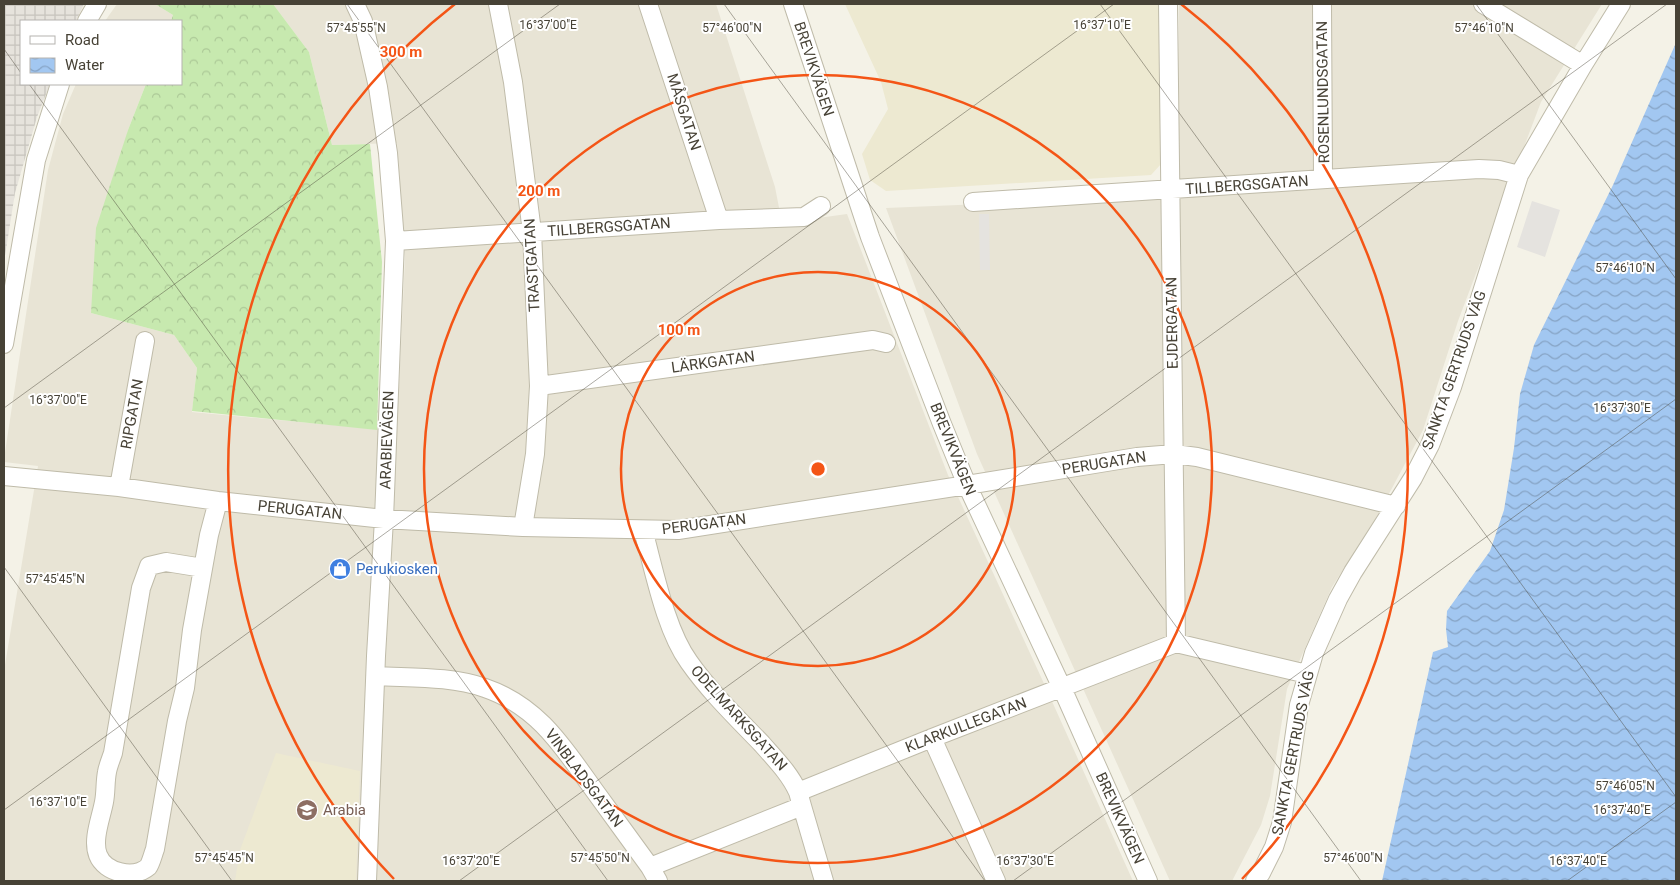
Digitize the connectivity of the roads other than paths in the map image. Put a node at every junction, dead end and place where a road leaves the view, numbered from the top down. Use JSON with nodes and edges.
{"nodes":[{"id":1,"x":98,"y":4,"type":"edge"},
{"id":2,"x":355,"y":4,"type":"edge"},
{"id":3,"x":498,"y":4,"type":"edge"},
{"id":4,"x":648,"y":4,"type":"edge"},
{"id":5,"x":793,"y":4,"type":"edge"},
{"id":6,"x":1168,"y":4,"type":"edge"},
{"id":7,"x":1322,"y":4,"type":"edge"},
{"id":8,"x":1483,"y":4,"type":"edge"},
{"id":9,"x":1621,"y":4,"type":"edge"},
{"id":10,"x":89,"y":20,"type":"edge"},
{"id":11,"x":1583,"y":65,"type":"junction"},
{"id":12,"x":60,"y":85,"type":"edge"},
{"id":13,"x":1519,"y":174,"type":"junction"},
{"id":14,"x":1324,"y":179,"type":"junction"},
{"id":15,"x":1169,"y":190,"type":"junction"},
{"id":16,"x":973,"y":202,"type":"dead end"},
{"id":17,"x":821,"y":206,"type":"dead end"},
{"id":18,"x":719,"y":220,"type":"junction"},
{"id":19,"x":532,"y":232,"type":"junction"},
{"id":20,"x":395,"y":241,"type":"junction"},
{"id":21,"x":8,"y":299,"type":"edge"},
{"id":22,"x":145,"y":340,"type":"dead end"},
{"id":23,"x":886,"y":343,"type":"dead end"},
{"id":24,"x":4,"y":344,"type":"edge"},
{"id":25,"x":539,"y":386,"type":"junction"},
{"id":26,"x":1174,"y":454,"type":"junction"},
{"id":27,"x":4,"y":476,"type":"edge"},
{"id":28,"x":967,"y":485,"type":"junction"},
{"id":29,"x":119,"y":487,"type":"junction"},
{"id":30,"x":218,"y":501,"type":"junction"},
{"id":31,"x":1396,"y":506,"type":"junction"},
{"id":32,"x":384,"y":519,"type":"junction"},
{"id":33,"x":523,"y":527,"type":"junction"},
{"id":34,"x":643,"y":530,"type":"junction"},
{"id":35,"x":204,"y":568,"type":"junction"},
{"id":36,"x":1176,"y":643,"type":"junction"},
{"id":37,"x":1307,"y":674,"type":"junction"},
{"id":38,"x":376,"y":676,"type":"junction"},
{"id":39,"x":1062,"y":688,"type":"junction"},
{"id":40,"x":932,"y":738,"type":"junction"},
{"id":41,"x":800,"y":799,"type":"junction"},
{"id":42,"x":654,"y":874,"type":"edge"},
{"id":43,"x":367,"y":881,"type":"edge"},
{"id":44,"x":824,"y":881,"type":"edge"},
{"id":45,"x":996,"y":881,"type":"edge"},
{"id":46,"x":1148,"y":881,"type":"edge"},
{"id":47,"x":1255,"y":881,"type":"edge"}],
"edges":[{"from":1,"to":10,"type":"street"},
{"from":2,"to":20,"type":"street","name":"ARABIEVÄGEN"},
{"from":3,"to":19,"type":"street","name":"TRASTGATAN"},
{"from":4,"to":18,"type":"street","name":"MÅSGATAN"},
{"from":5,"to":28,"type":"street","name":"BREVIKVÄGEN"},
{"from":6,"to":15,"type":"street","name":"EJDERGATAN"},
{"from":7,"to":14,"type":"street","name":"ROSENLUNDSGATAN"},
{"from":8,"to":11,"type":"street"},
{"from":9,"to":11,"type":"street","name":"SANKTA GERTRUDS VÄG"},
{"from":11,"to":13,"type":"street","name":"SANKTA GERTRUDS VÄG"},
{"from":12,"to":21,"type":"street"},
{"from":13,"to":14,"type":"street","name":"TILLBERGSGATAN"},
{"from":13,"to":31,"type":"street","name":"SANKTA GERTRUDS VÄG"},
{"from":14,"to":15,"type":"street","name":"TILLBERGSGATAN"},
{"from":15,"to":16,"type":"street","name":"TILLBERGSGATAN"},
{"from":15,"to":26,"type":"street","name":"EJDERGATAN"},
{"from":17,"to":18,"type":"street","name":"TILLBERGSGATAN"},
{"from":18,"to":19,"type":"street","name":"TILLBERGSGATAN"},
{"from":19,"to":20,"type":"street","name":"TILLBERGSGATAN"},
{"from":19,"to":25,"type":"street","name":"TRASTGATAN"},
{"from":20,"to":32,"type":"street","name":"ARABIEVÄGEN"},
{"from":21,"to":24,"type":"street"},
{"from":22,"to":29,"type":"street","name":"RIPGATAN"},
{"from":23,"to":25,"type":"street","name":"LÄRKGATAN"},
{"from":25,"to":33,"type":"street","name":"TRASTGATAN"},
{"from":26,"to":28,"type":"street","name":"PERUGATAN"},
{"from":26,"to":31,"type":"street","name":"PERUGATAN"},
{"from":26,"to":36,"type":"street","name":"EJDERGATAN"},
{"from":27,"to":29,"type":"street","name":"PERUGATAN"},
{"from":28,"to":34,"type":"street","name":"PERUGATAN"},
{"from":28,"to":39,"type":"street","name":"BREVIKVÄGEN"},
{"from":29,"to":30,"type":"street","name":"PERUGATAN"},
{"from":30,"to":32,"type":"street","name":"PERUGATAN"},
{"from":30,"to":35,"type":"street"},
{"from":31,"to":37,"type":"street","name":"SANKTA GERTRUDS VÄG"},
{"from":32,"to":33,"type":"street","name":"PERUGATAN"},
{"from":32,"to":38,"type":"street","name":"ARABIEVÄGEN"},
{"from":33,"to":34,"type":"street","name":"PERUGATAN"},
{"from":34,"to":41,"type":"street","name":"ODELMARKSGATAN"},
{"from":35,"to":35,"type":"street"},
{"from":36,"to":37,"type":"street"},
{"from":36,"to":39,"type":"street","name":"KLARKULLEGATAN"},
{"from":37,"to":47,"type":"street","name":"SANKTA GERTRUDS VÄG"},
{"from":38,"to":42,"type":"street","name":"VINBLADSGATAN"},
{"from":38,"to":43,"type":"street","name":"ARABIEVÄGEN"},
{"from":39,"to":40,"type":"street","name":"KLARKULLEGATAN"},
{"from":39,"to":46,"type":"street","name":"BREVIKVÄGEN"},
{"from":40,"to":41,"type":"street","name":"KLARKULLEGATAN"},
{"from":40,"to":45,"type":"street"},
{"from":41,"to":42,"type":"street","name":"KLARKULLEGATAN"},
{"from":41,"to":44,"type":"street","name":"ODELMARKSGATAN"}]}
